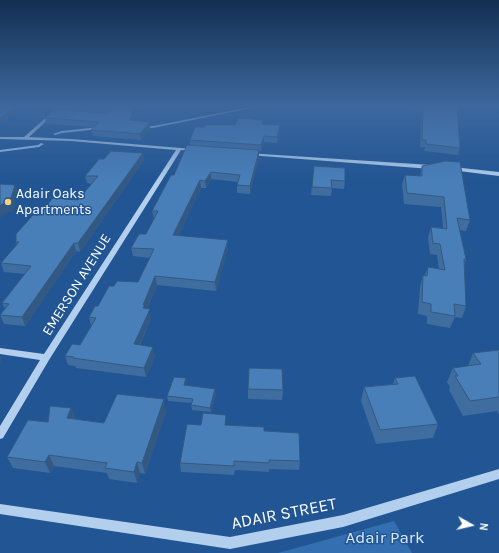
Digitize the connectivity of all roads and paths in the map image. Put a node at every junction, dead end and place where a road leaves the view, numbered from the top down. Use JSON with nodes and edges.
{"nodes":[{"id":1,"x":34,"y":131,"type":"edge"},
{"id":2,"x":0,"y":138,"type":"edge"},
{"id":3,"x":24,"y":139,"type":"junction"},
{"id":4,"x":179,"y":149,"type":"junction"},
{"id":5,"x":202,"y":150,"type":"edge"},
{"id":6,"x":240,"y":153,"type":"edge"},
{"id":7,"x":436,"y":167,"type":"edge"},
{"id":8,"x":443,"y":168,"type":"edge"},
{"id":9,"x":499,"y":174,"type":"edge"},
{"id":10,"x":0,"y":351,"type":"edge"},
{"id":11,"x":46,"y":358,"type":"junction"},
{"id":12,"x":0,"y":436,"type":"edge"},
{"id":13,"x":499,"y":474,"type":"edge"},
{"id":14,"x":0,"y":509,"type":"edge"}],
"edges":[{"from":1,"to":3,"type":"street"},
{"from":2,"to":3,"type":"street"},
{"from":3,"to":4,"type":"street"},
{"from":4,"to":5,"type":"street"},
{"from":4,"to":11,"type":"street","name":"EMERSON AVENUE"},
{"from":6,"to":7,"type":"street"},
{"from":8,"to":9,"type":"street"},
{"from":10,"to":11,"type":"street"},
{"from":11,"to":12,"type":"street","name":"EMERSON AVENUE"},
{"from":13,"to":14,"type":"street","name":"ADAIR STREET"}]}
